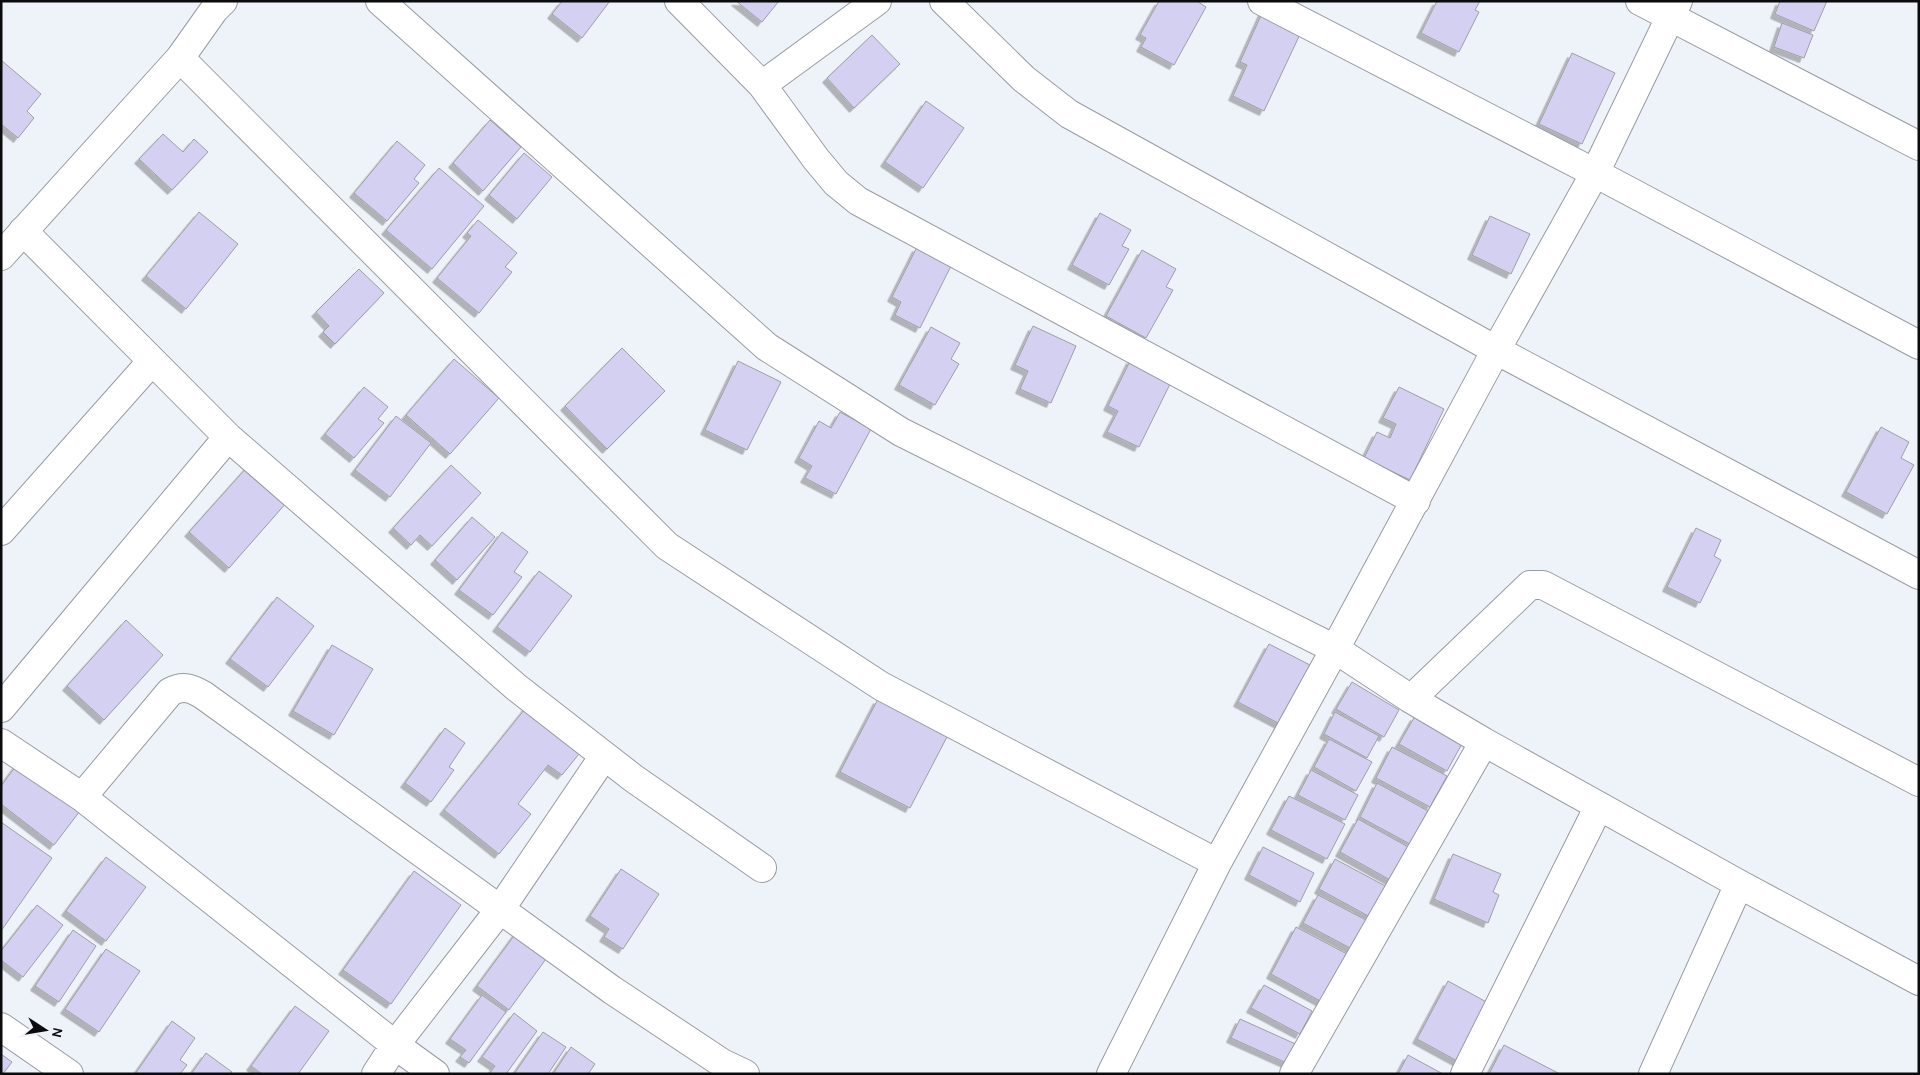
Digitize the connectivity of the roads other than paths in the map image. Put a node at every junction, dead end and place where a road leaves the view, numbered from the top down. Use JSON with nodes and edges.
{"nodes":[{"id":1,"x":380,"y":1,"type":"edge"},
{"id":2,"x":679,"y":1,"type":"edge"},
{"id":3,"x":877,"y":1,"type":"edge"},
{"id":4,"x":944,"y":1,"type":"edge"},
{"id":5,"x":1262,"y":1,"type":"edge"},
{"id":6,"x":1640,"y":1,"type":"edge"},
{"id":7,"x":214,"y":4,"type":"edge"},
{"id":8,"x":1674,"y":9,"type":"edge"},
{"id":9,"x":180,"y":58,"type":"junction"},
{"id":10,"x":762,"y":85,"type":"junction"},
{"id":11,"x":1919,"y":146,"type":"edge"},
{"id":12,"x":1595,"y":173,"type":"junction"},
{"id":13,"x":23,"y":231,"type":"junction"},
{"id":14,"x":1,"y":256,"type":"edge"},
{"id":15,"x":1919,"y":344,"type":"edge"},
{"id":16,"x":1496,"y":350,"type":"junction"},
{"id":17,"x":152,"y":361,"type":"junction"},
{"id":18,"x":228,"y":437,"type":"junction"},
{"id":19,"x":1416,"y":501,"type":"junction"},
{"id":20,"x":1,"y":531,"type":"edge"},
{"id":21,"x":1919,"y":574,"type":"edge"},
{"id":22,"x":1336,"y":649,"type":"junction"},
{"id":23,"x":1412,"y":699,"type":"junction"},
{"id":24,"x":1,"y":708,"type":"edge"},
{"id":25,"x":1484,"y":742,"type":"junction"},
{"id":26,"x":1,"y":744,"type":"edge"},
{"id":27,"x":604,"y":756,"type":"junction"},
{"id":28,"x":1919,"y":782,"type":"edge"},
{"id":29,"x":82,"y":797,"type":"junction"},
{"id":30,"x":1599,"y":806,"type":"junction"},
{"id":31,"x":1217,"y":863,"type":"junction"},
{"id":32,"x":762,"y":868,"type":"dead end"},
{"id":33,"x":1739,"y":884,"type":"junction"},
{"id":34,"x":501,"y":908,"type":"junction"},
{"id":35,"x":1919,"y":981,"type":"edge"},
{"id":36,"x":1,"y":1027,"type":"edge"},
{"id":37,"x":395,"y":1045,"type":"junction"},
{"id":38,"x":69,"y":1074,"type":"edge"},
{"id":39,"x":376,"y":1074,"type":"edge"},
{"id":40,"x":435,"y":1074,"type":"edge"},
{"id":41,"x":744,"y":1074,"type":"edge"},
{"id":42,"x":1112,"y":1074,"type":"edge"},
{"id":43,"x":1294,"y":1074,"type":"edge"},
{"id":44,"x":1465,"y":1074,"type":"edge"},
{"id":45,"x":1653,"y":1074,"type":"edge"}],
"edges":[{"from":1,"to":22,"type":"street"},
{"from":2,"to":10,"type":"street"},
{"from":3,"to":10,"type":"street"},
{"from":4,"to":16,"type":"street"},
{"from":5,"to":12,"type":"street"},
{"from":6,"to":8,"type":"street"},
{"from":7,"to":9,"type":"street"},
{"from":8,"to":11,"type":"street"},
{"from":8,"to":12,"type":"street"},
{"from":9,"to":13,"type":"street"},
{"from":9,"to":31,"type":"street"},
{"from":10,"to":19,"type":"street"},
{"from":12,"to":15,"type":"street"},
{"from":12,"to":16,"type":"street"},
{"from":13,"to":14,"type":"street"},
{"from":13,"to":17,"type":"street"},
{"from":16,"to":19,"type":"street"},
{"from":16,"to":21,"type":"street"},
{"from":17,"to":18,"type":"street"},
{"from":17,"to":20,"type":"street"},
{"from":18,"to":24,"type":"street"},
{"from":18,"to":27,"type":"street"},
{"from":19,"to":22,"type":"street"},
{"from":22,"to":23,"type":"street"},
{"from":22,"to":31,"type":"street"},
{"from":23,"to":25,"type":"street"},
{"from":23,"to":28,"type":"street"},
{"from":25,"to":30,"type":"street"},
{"from":25,"to":43,"type":"street"},
{"from":26,"to":29,"type":"street"},
{"from":27,"to":32,"type":"street"},
{"from":27,"to":34,"type":"street"},
{"from":29,"to":34,"type":"street"},
{"from":29,"to":37,"type":"street"},
{"from":30,"to":33,"type":"street"},
{"from":30,"to":44,"type":"street"},
{"from":31,"to":42,"type":"street"},
{"from":33,"to":35,"type":"street"},
{"from":33,"to":45,"type":"street"},
{"from":34,"to":37,"type":"street"},
{"from":34,"to":41,"type":"street"},
{"from":36,"to":38,"type":"street"},
{"from":37,"to":39,"type":"street"},
{"from":37,"to":40,"type":"street"}]}
